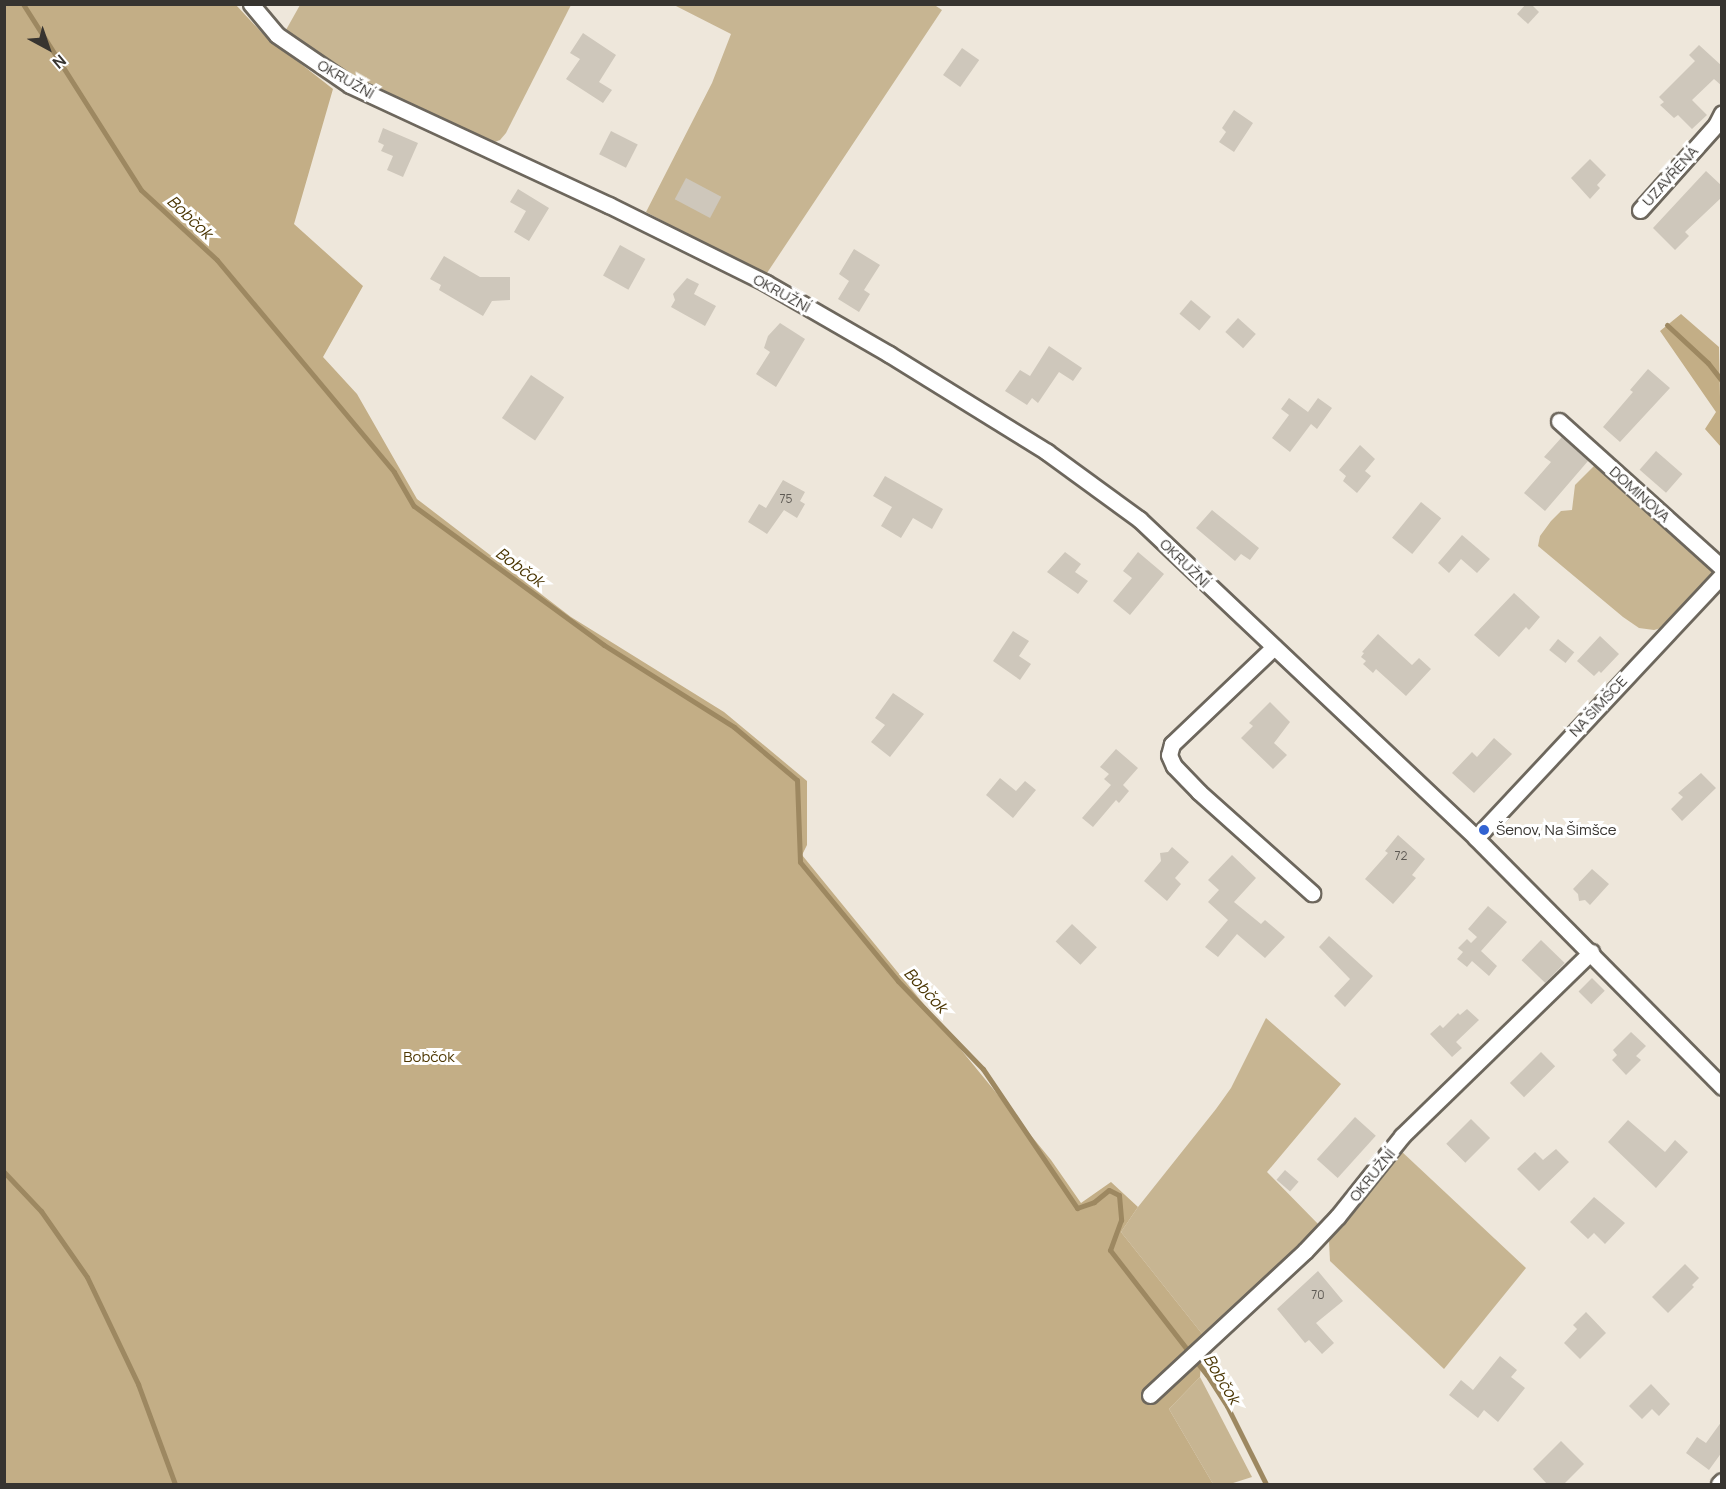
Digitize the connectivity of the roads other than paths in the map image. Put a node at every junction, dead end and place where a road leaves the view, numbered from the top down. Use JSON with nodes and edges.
{"nodes":[{"id":1,"x":251,"y":4,"type":"edge"},
{"id":2,"x":1722,"y":113,"type":"edge"},
{"id":3,"x":1640,"y":210,"type":"dead end"},
{"id":4,"x":1560,"y":421,"type":"dead end"},
{"id":5,"x":1722,"y":567,"type":"edge"},
{"id":6,"x":1722,"y":575,"type":"edge"},
{"id":7,"x":1274,"y":647,"type":"junction"},
{"id":8,"x":1476,"y":838,"type":"junction"},
{"id":9,"x":1312,"y":893,"type":"dead end"},
{"id":10,"x":1591,"y":952,"type":"junction"},
{"id":11,"x":1722,"y":1087,"type":"edge"},
{"id":12,"x":1150,"y":1395,"type":"dead end"}],
"edges":[{"from":1,"to":7,"type":"street","name":"OKRUŽNÍ"},
{"from":2,"to":3,"type":"street","name":"UZAVŘENÁ"},
{"from":4,"to":5,"type":"street","name":"DOMINOVA"},
{"from":6,"to":8,"type":"street","name":"NA ŠIMŠCE"},
{"from":7,"to":8,"type":"street","name":"OKRUŽNÍ"},
{"from":7,"to":9,"type":"street"},
{"from":8,"to":10,"type":"street","name":"OKRUŽNÍ"},
{"from":10,"to":11,"type":"street","name":"OKRUŽNÍ"},
{"from":10,"to":12,"type":"street","name":"OKRUŽNÍ"}]}
